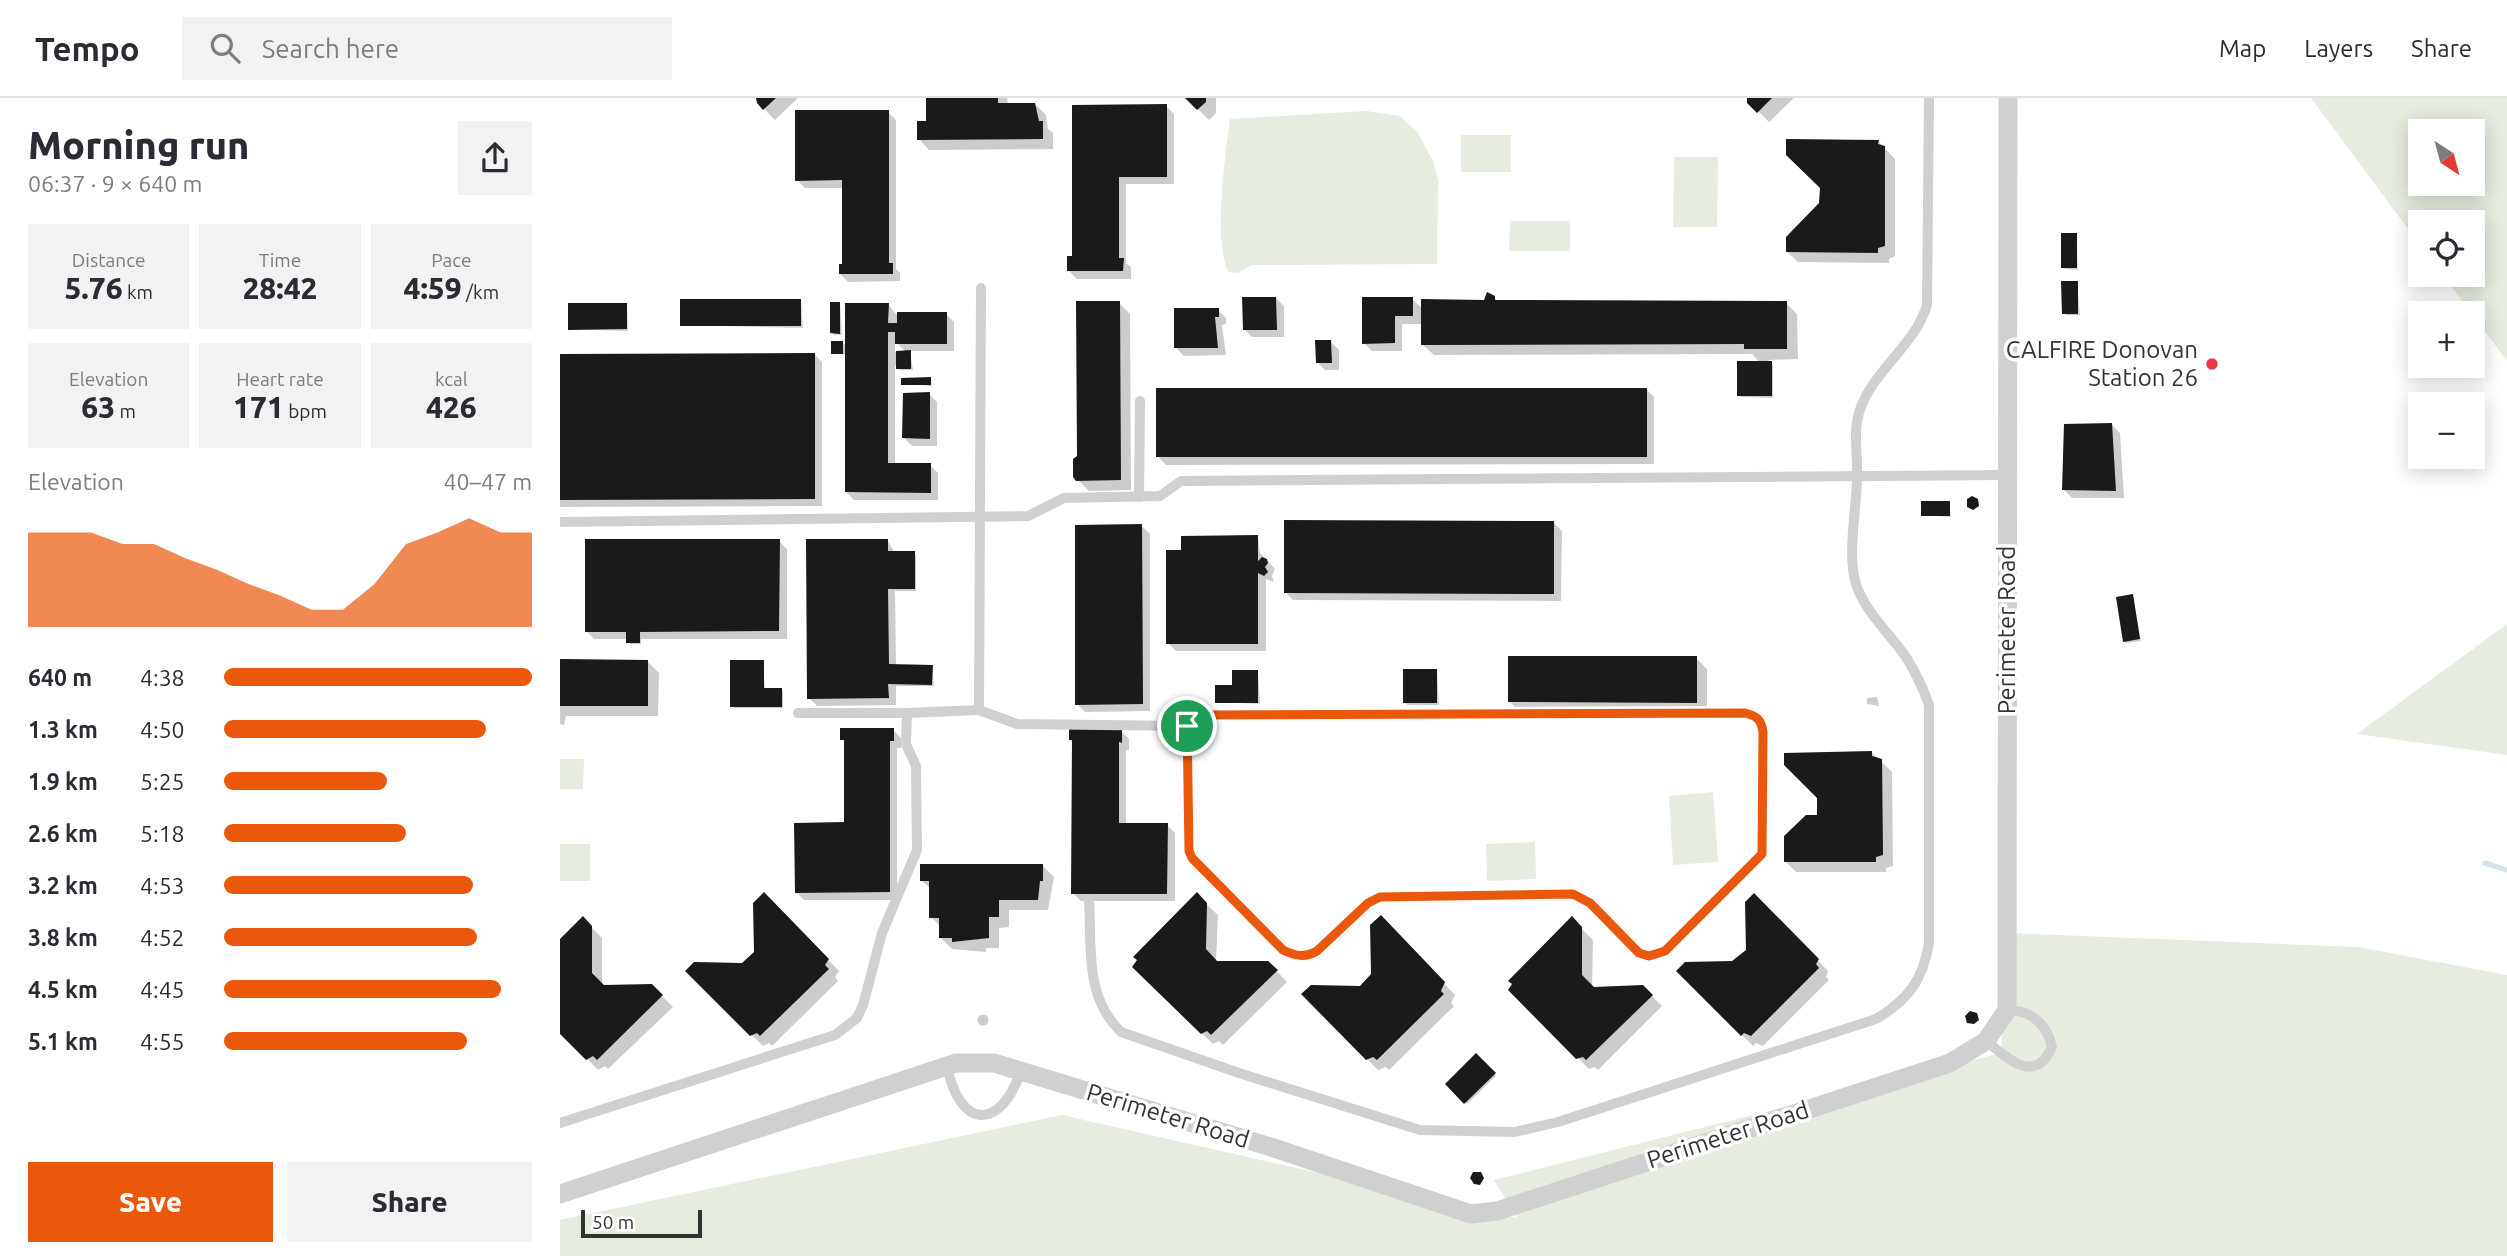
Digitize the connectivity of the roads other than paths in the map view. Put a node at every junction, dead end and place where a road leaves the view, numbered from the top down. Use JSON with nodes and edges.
{"nodes":[{"id":1,"x":1929,"y":98,"type":"edge"},
{"id":2,"x":2008,"y":98,"type":"edge"},
{"id":3,"x":981,"y":288,"type":"dead end"},
{"id":4,"x":1140,"y":401,"type":"dead end"},
{"id":5,"x":2008,"y":475,"type":"junction"},
{"id":6,"x":1857,"y":476,"type":"junction"},
{"id":7,"x":1139,"y":496,"type":"junction"},
{"id":8,"x":978,"y":517,"type":"junction"},
{"id":9,"x":560,"y":522,"type":"edge"},
{"id":10,"x":979,"y":710,"type":"junction"},
{"id":11,"x":797,"y":713,"type":"dead end"},
{"id":12,"x":906,"y":713,"type":"junction"},
{"id":13,"x":1187,"y":726,"type":"junction"},
{"id":14,"x":1089,"y":900,"type":"dead end"},
{"id":15,"x":2007,"y":1010,"type":"junction"},
{"id":16,"x":1986,"y":1041,"type":"junction"},
{"id":17,"x":947,"y":1066,"type":"junction"},
{"id":18,"x":1021,"y":1071,"type":"junction"},
{"id":19,"x":560,"y":1122,"type":"edge"},
{"id":20,"x":560,"y":1194,"type":"edge"}],
"edges":[{"from":1,"to":6,"type":"lane"},
{"from":2,"to":5,"type":"street","name":"Perimeter Road"},
{"from":3,"to":8,"type":"lane"},
{"from":4,"to":7,"type":"lane"},
{"from":5,"to":6,"type":"lane"},
{"from":5,"to":15,"type":"street","name":"Perimeter Road"},
{"from":6,"to":7,"type":"lane"},
{"from":6,"to":14,"type":"lane"},
{"from":7,"to":8,"type":"lane"},
{"from":8,"to":9,"type":"lane"},
{"from":8,"to":10,"type":"lane"},
{"from":10,"to":12,"type":"lane"},
{"from":10,"to":13,"type":"lane"},
{"from":11,"to":12,"type":"lane"},
{"from":12,"to":19,"type":"lane"},
{"from":13,"to":13,"type":"lane"},
{"from":15,"to":16,"type":"street","name":"Perimeter Road"},
{"from":15,"to":16,"type":"lane"},
{"from":16,"to":18,"type":"street","name":"Perimeter Road"},
{"from":17,"to":18,"type":"street","name":"Perimeter Road"},
{"from":17,"to":18,"type":"lane"},
{"from":17,"to":20,"type":"street","name":"Perimeter Road"}]}
